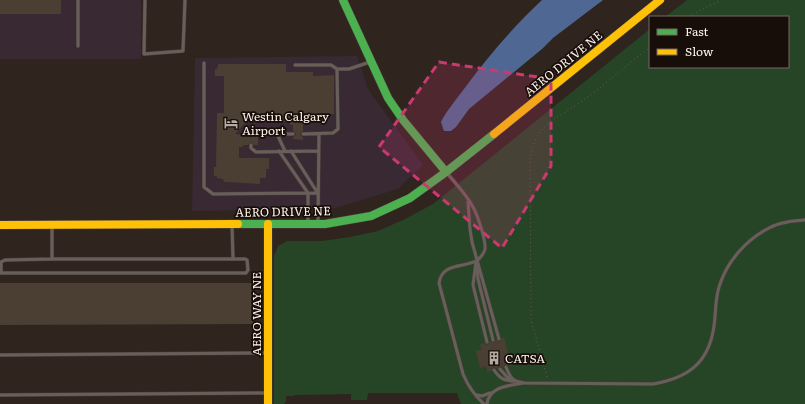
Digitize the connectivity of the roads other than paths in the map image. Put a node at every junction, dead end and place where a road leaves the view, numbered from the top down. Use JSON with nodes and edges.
{"nodes":[{"id":1,"x":78,"y":0,"type":"edge"},
{"id":2,"x":145,"y":0,"type":"edge"},
{"id":3,"x":185,"y":0,"type":"edge"},
{"id":4,"x":343,"y":0,"type":"edge"},
{"id":5,"x":660,"y":0,"type":"edge"},
{"id":6,"x":78,"y":46,"type":"dead end"},
{"id":7,"x":371,"y":62,"type":"junction"},
{"id":8,"x":204,"y":63,"type":"dead end"},
{"id":9,"x":295,"y":65,"type":"dead end"},
{"id":10,"x":337,"y":69,"type":"junction"},
{"id":11,"x":277,"y":134,"type":"junction"},
{"id":12,"x":293,"y":134,"type":"dead end"},
{"id":13,"x":303,"y":134,"type":"dead end"},
{"id":14,"x":318,"y":134,"type":"junction"},
{"id":15,"x":251,"y":135,"type":"dead end"},
{"id":16,"x":251,"y":145,"type":"dead end"},
{"id":17,"x":279,"y":151,"type":"junction"},
{"id":18,"x":285,"y":151,"type":"junction"},
{"id":19,"x":291,"y":151,"type":"junction"},
{"id":20,"x":318,"y":151,"type":"junction"},
{"id":21,"x":446,"y":172,"type":"junction"},
{"id":22,"x":308,"y":193,"type":"junction"},
{"id":23,"x":318,"y":193,"type":"junction"},
{"id":24,"x":467,"y":198,"type":"junction"},
{"id":25,"x":805,"y":220,"type":"edge"},
{"id":26,"x":232,"y":224,"type":"junction"},
{"id":27,"x":268,"y":224,"type":"junction"},
{"id":28,"x":308,"y":224,"type":"junction"},
{"id":29,"x":318,"y":224,"type":"junction"},
{"id":30,"x":0,"y":225,"type":"edge"},
{"id":31,"x":52,"y":225,"type":"junction"},
{"id":32,"x":52,"y":259,"type":"junction"},
{"id":33,"x":233,"y":259,"type":"junction"},
{"id":34,"x":477,"y":261,"type":"junction"},
{"id":35,"x":499,"y":339,"type":"dead end"},
{"id":36,"x":493,"y":340,"type":"dead end"},
{"id":37,"x":487,"y":342,"type":"dead end"},
{"id":38,"x":268,"y":352,"type":"junction"},
{"id":39,"x":0,"y":355,"type":"edge"},
{"id":40,"x":506,"y":367,"type":"dead end"},
{"id":41,"x":500,"y":369,"type":"dead end"},
{"id":42,"x":494,"y":370,"type":"dead end"},
{"id":43,"x":515,"y":381,"type":"junction"},
{"id":44,"x":525,"y":383,"type":"junction"},
{"id":45,"x":492,"y":392,"type":"junction"},
{"id":46,"x":268,"y":393,"type":"junction"},
{"id":47,"x":473,"y":393,"type":"junction"},
{"id":48,"x":0,"y":395,"type":"edge"},
{"id":49,"x":268,"y":404,"type":"edge"},
{"id":50,"x":484,"y":404,"type":"edge"},
{"id":51,"x":487,"y":404,"type":"edge"}],
"edges":[{"from":1,"to":6,"type":"lane"},
{"from":2,"to":3,"type":"lane"},
{"from":4,"to":7,"type":"street"},
{"from":5,"to":21,"type":"street","name":"AERO DRIVE NE"},
{"from":7,"to":10,"type":"lane"},
{"from":7,"to":21,"type":"street"},
{"from":8,"to":22,"type":"lane"},
{"from":9,"to":10,"type":"lane"},
{"from":10,"to":14,"type":"lane"},
{"from":11,"to":12,"type":"lane"},
{"from":11,"to":15,"type":"lane"},
{"from":11,"to":18,"type":"lane"},
{"from":13,"to":14,"type":"lane"},
{"from":14,"to":20,"type":"lane"},
{"from":16,"to":17,"type":"lane"},
{"from":17,"to":18,"type":"lane"},
{"from":17,"to":22,"type":"lane"},
{"from":18,"to":19,"type":"lane"},
{"from":19,"to":20,"type":"lane"},
{"from":19,"to":23,"type":"lane"},
{"from":20,"to":23,"type":"lane"},
{"from":21,"to":24,"type":"lane"},
{"from":21,"to":29,"type":"street","name":"AERO DRIVE NE"},
{"from":22,"to":23,"type":"lane"},
{"from":22,"to":28,"type":"lane"},
{"from":23,"to":29,"type":"lane"},
{"from":24,"to":34,"type":"lane"},
{"from":24,"to":34,"type":"lane"},
{"from":25,"to":44,"type":"lane"},
{"from":26,"to":27,"type":"street","name":"AERO DRIVE NE"},
{"from":26,"to":31,"type":"street","name":"AERO DRIVE NE"},
{"from":26,"to":33,"type":"lane"},
{"from":27,"to":28,"type":"street","name":"AERO DRIVE NE"},
{"from":27,"to":38,"type":"street","name":"AERO WAY NE"},
{"from":28,"to":29,"type":"street","name":"AERO DRIVE NE"},
{"from":30,"to":31,"type":"street","name":"AERO DRIVE NE"},
{"from":31,"to":32,"type":"lane"},
{"from":32,"to":33,"type":"lane"},
{"from":32,"to":33,"type":"lane"},
{"from":34,"to":35,"type":"lane"},
{"from":34,"to":36,"type":"lane"},
{"from":34,"to":37,"type":"lane"},
{"from":34,"to":47,"type":"lane"},
{"from":38,"to":39,"type":"lane"},
{"from":38,"to":46,"type":"street","name":"AERO WAY NE"},
{"from":40,"to":43,"type":"lane"},
{"from":41,"to":43,"type":"lane"},
{"from":42,"to":43,"type":"lane"},
{"from":43,"to":44,"type":"lane"},
{"from":44,"to":45,"type":"lane"},
{"from":45,"to":47,"type":"lane"},
{"from":45,"to":51,"type":"lane"},
{"from":46,"to":48,"type":"lane"},
{"from":46,"to":49,"type":"street","name":"AERO WAY NE"},
{"from":47,"to":50,"type":"lane"}]}
